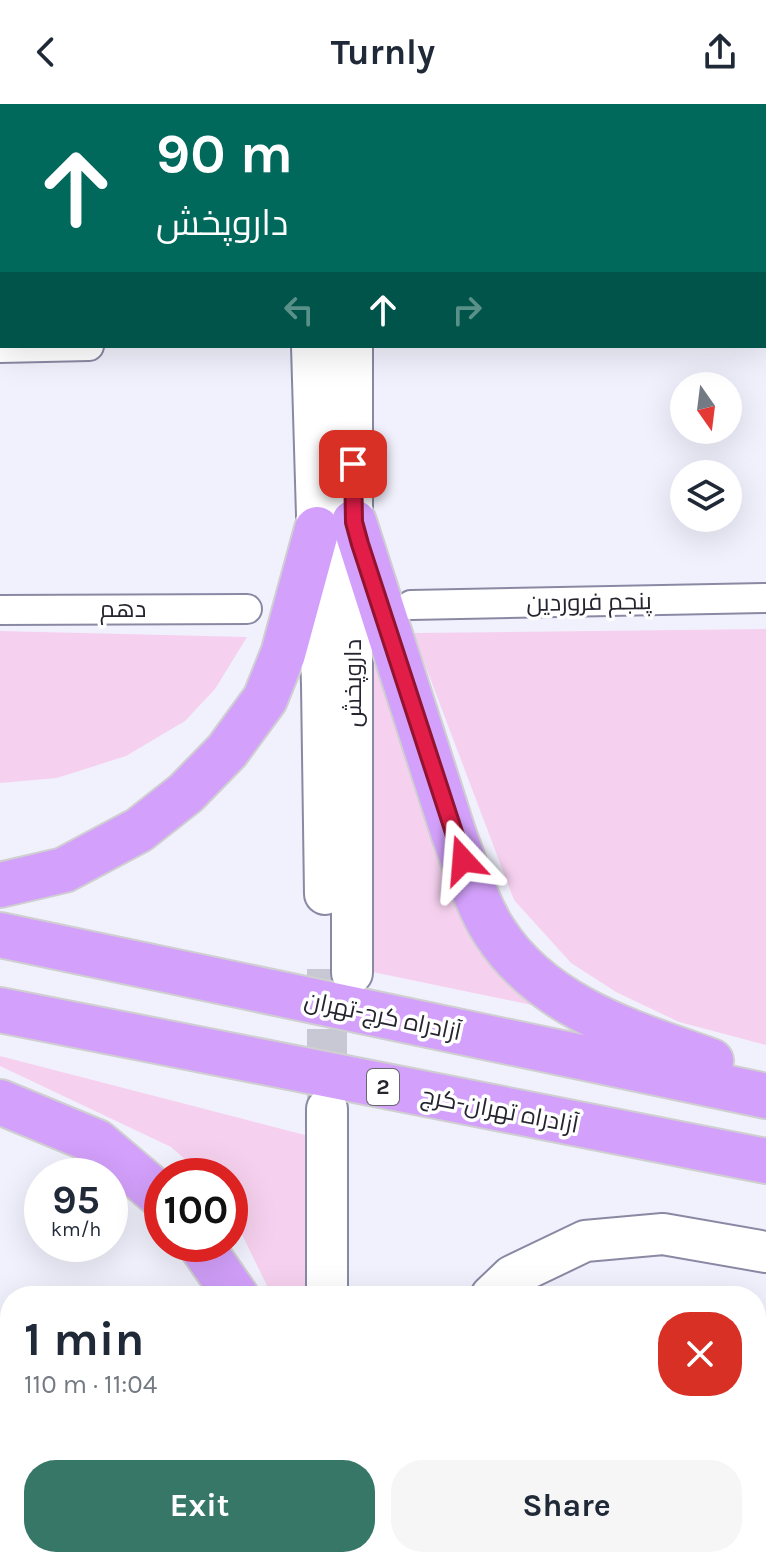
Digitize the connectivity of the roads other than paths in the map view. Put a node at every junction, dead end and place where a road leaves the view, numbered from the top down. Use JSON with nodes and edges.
{"nodes":[{"id":1,"x":312,"y":348,"type":"edge"},
{"id":2,"x":352,"y":348,"type":"edge"},
{"id":3,"x":335,"y":526,"type":"junction"},
{"id":4,"x":766,"y":598,"type":"edge"},
{"id":5,"x":411,"y":605,"type":"dead end"},
{"id":6,"x":247,"y":609,"type":"dead end"},
{"id":7,"x":0,"y":610,"type":"edge"},
{"id":8,"x":0,"y":885,"type":"edge"},
{"id":9,"x":0,"y":935,"type":"edge"},
{"id":10,"x":339,"y":971,"type":"tunnel mouth"},
{"id":11,"x":0,"y":1010,"type":"edge"},
{"id":12,"x":766,"y":1080,"type":"edge"},
{"id":13,"x":766,"y":1096,"type":"edge"},
{"id":14,"x":0,"y":1102,"type":"edge"},
{"id":15,"x":766,"y":1161,"type":"edge"},
{"id":16,"x":144,"y":1182,"type":"edge"},
{"id":17,"x":766,"y":1252,"type":"edge"},
{"id":18,"x":212,"y":1262,"type":"edge"},
{"id":19,"x":229,"y":1286,"type":"edge"},
{"id":20,"x":328,"y":1286,"type":"edge"},
{"id":21,"x":351,"y":1286,"type":"edge"},
{"id":22,"x":502,"y":1286,"type":"edge"}],
"edges":[{"from":1,"to":3,"type":"street","name":"داروپخش"},
{"from":2,"to":3,"type":"street","name":"داروپخش"},
{"from":3,"to":8,"type":"highway"},
{"from":3,"to":10,"type":"street","name":"داروپخش"},
{"from":3,"to":12,"type":"highway"},
{"from":4,"to":5,"type":"street","name":"پنجم فروردین"},
{"from":6,"to":7,"type":"street","name":"دهم"},
{"from":9,"to":13,"type":"highway","name":"آزادراه کرج-تهران"},
{"from":11,"to":15,"type":"highway","name":"آزادراه تهران-کرج","number":"2"},
{"from":14,"to":16,"type":"highway"},
{"from":17,"to":22,"type":"street"},
{"from":18,"to":19,"type":"highway"},
{"from":20,"to":21,"type":"street"}]}
